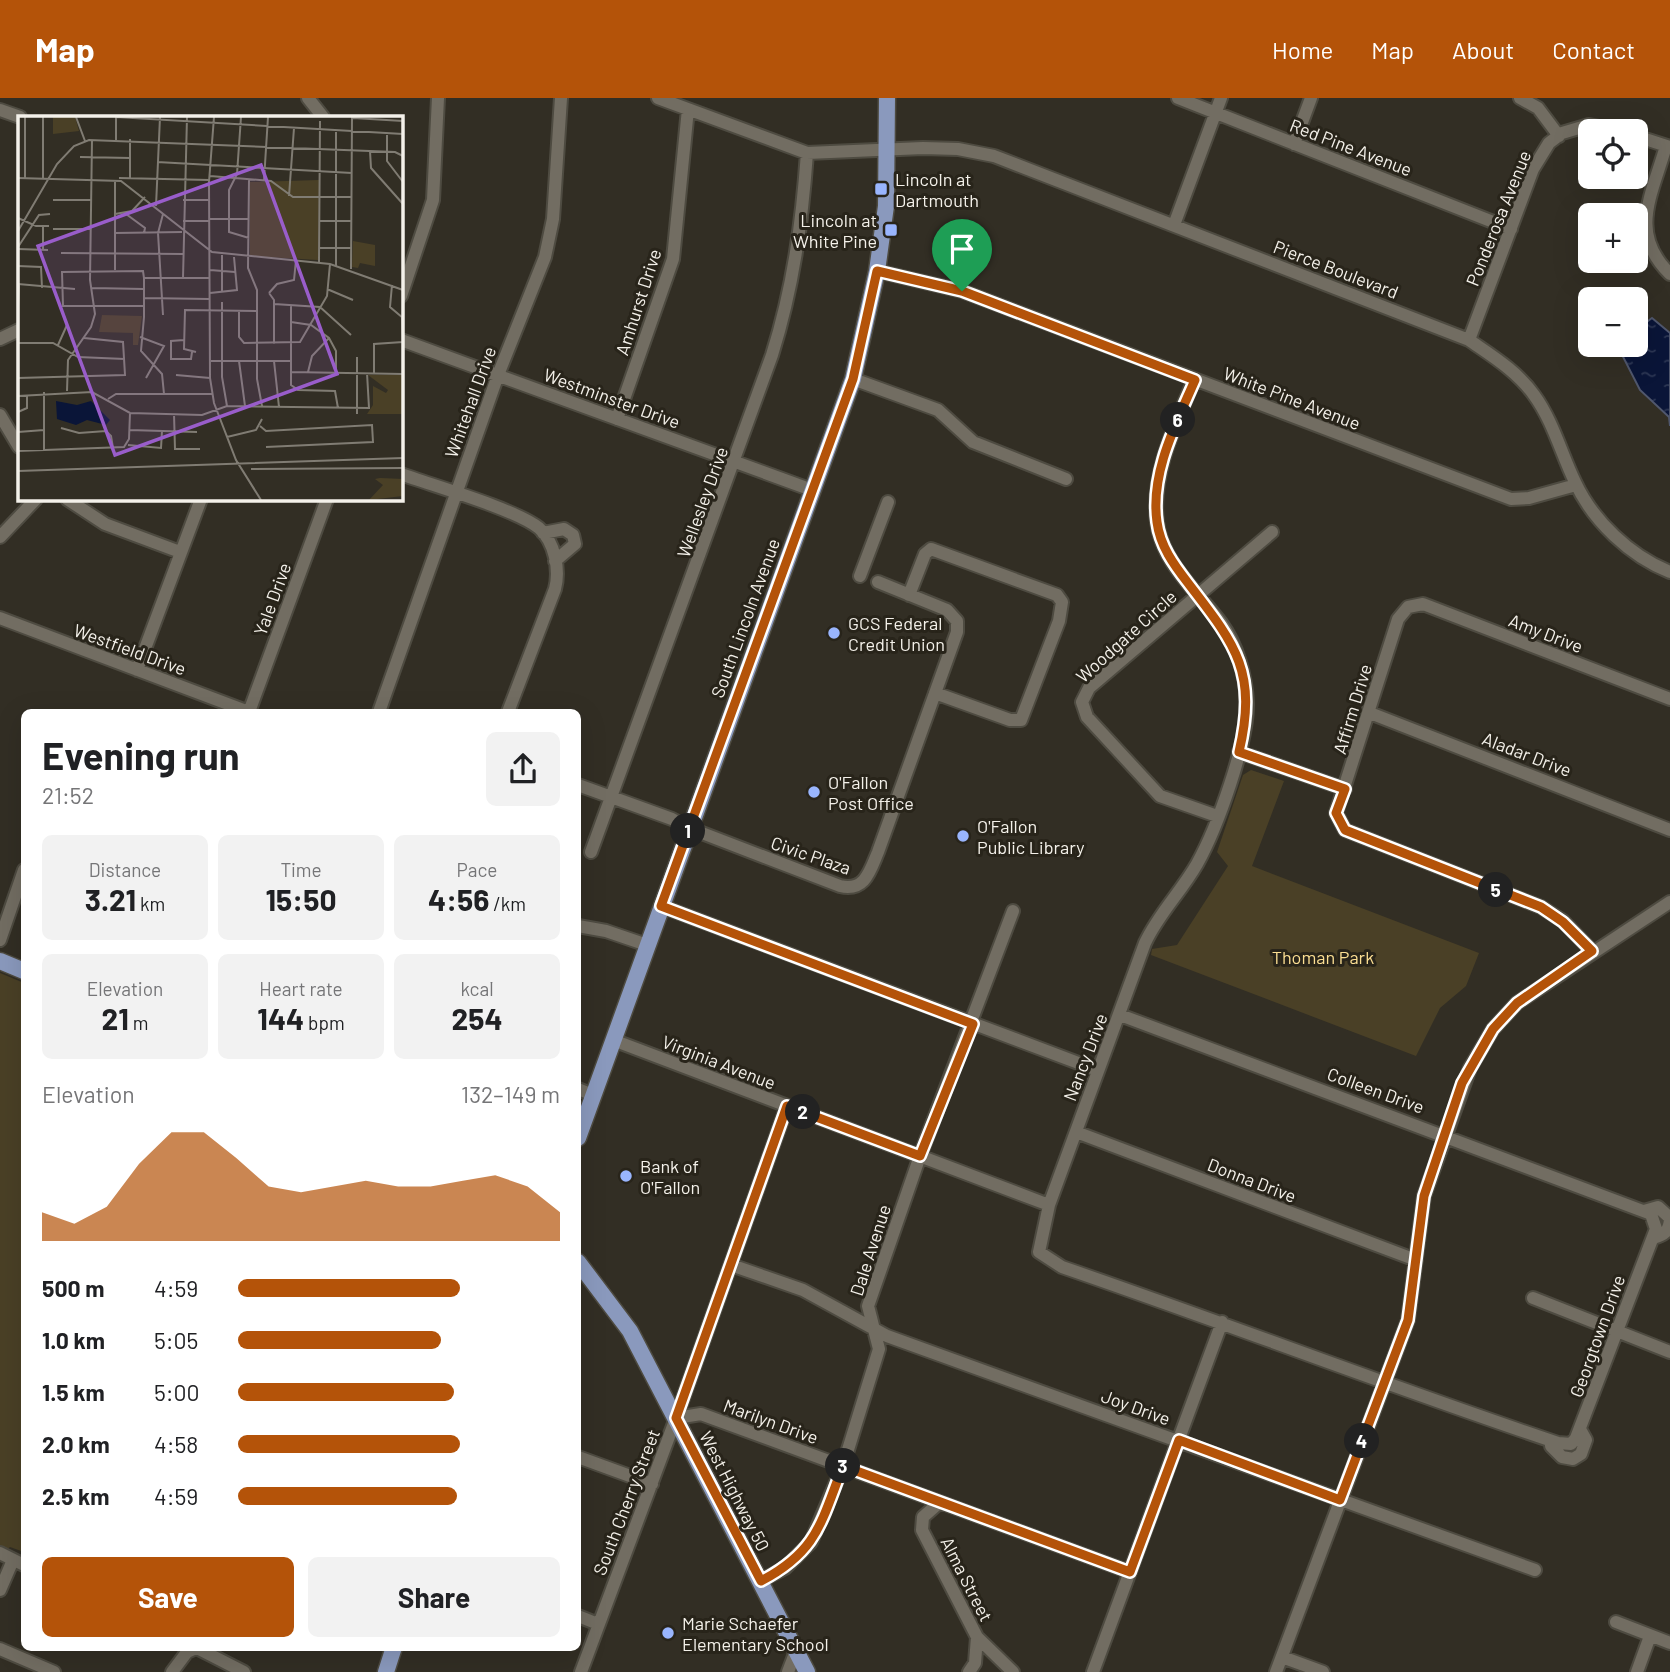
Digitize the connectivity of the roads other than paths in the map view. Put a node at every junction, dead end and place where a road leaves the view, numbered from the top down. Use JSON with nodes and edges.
{"nodes":[{"id":1,"x":308,"y":98,"type":"edge"},
{"id":2,"x":438,"y":98,"type":"edge"},
{"id":3,"x":561,"y":98,"type":"edge"},
{"id":4,"x":658,"y":98,"type":"edge"},
{"id":5,"x":887,"y":98,"type":"edge"},
{"id":6,"x":1178,"y":98,"type":"edge"},
{"id":7,"x":1221,"y":98,"type":"edge"},
{"id":8,"x":1311,"y":98,"type":"edge"},
{"id":9,"x":1520,"y":98,"type":"edge"},
{"id":10,"x":688,"y":109,"type":"junction"},
{"id":11,"x":1,"y":111,"type":"edge"},
{"id":12,"x":1215,"y":113,"type":"junction"},
{"id":13,"x":18,"y":116,"type":"edge"},
{"id":14,"x":322,"y":116,"type":"edge"},
{"id":15,"x":1578,"y":129,"type":"edge"},
{"id":16,"x":1559,"y":136,"type":"junction"},
{"id":17,"x":1648,"y":140,"type":"edge"},
{"id":18,"x":1294,"y":144,"type":"junction"},
{"id":19,"x":1668,"y":147,"type":"edge"},
{"id":20,"x":888,"y":151,"type":"junction"},
{"id":21,"x":807,"y":153,"type":"junction"},
{"id":22,"x":1174,"y":225,"type":"junction"},
{"id":23,"x":1511,"y":229,"type":"junction"},
{"id":24,"x":877,"y":271,"type":"junction"},
{"id":25,"x":1670,"y":274,"type":"edge"},
{"id":26,"x":402,"y":293,"type":"edge"},
{"id":27,"x":18,"y":330,"type":"edge"},
{"id":28,"x":0,"y":339,"type":"edge"},
{"id":29,"x":1469,"y":340,"type":"junction"},
{"id":30,"x":402,"y":341,"type":"edge"},
{"id":31,"x":498,"y":375,"type":"junction"},
{"id":32,"x":853,"y":379,"type":"junction"},
{"id":33,"x":1195,"y":380,"type":"junction"},
{"id":34,"x":0,"y":415,"type":"edge"},
{"id":35,"x":617,"y":419,"type":"junction"},
{"id":36,"x":18,"y":445,"type":"edge"},
{"id":37,"x":736,"y":461,"type":"junction"},
{"id":38,"x":402,"y":474,"type":"edge"},
{"id":39,"x":1066,"y":478,"type":"dead end"},
{"id":40,"x":1576,"y":485,"type":"junction"},
{"id":41,"x":812,"y":490,"type":"junction"},
{"id":42,"x":454,"y":494,"type":"junction"},
{"id":43,"x":35,"y":500,"type":"edge"},
{"id":44,"x":69,"y":500,"type":"edge"},
{"id":45,"x":201,"y":500,"type":"edge"},
{"id":46,"x":327,"y":500,"type":"edge"},
{"id":47,"x":888,"y":502,"type":"dead end"},
{"id":48,"x":1272,"y":532,"type":"dead end"},
{"id":49,"x":543,"y":533,"type":"junction"},
{"id":50,"x":0,"y":537,"type":"edge"},
{"id":51,"x":180,"y":552,"type":"junction"},
{"id":52,"x":555,"y":561,"type":"junction"},
{"id":53,"x":1670,"y":572,"type":"edge"},
{"id":54,"x":860,"y":576,"type":"dead end"},
{"id":55,"x":878,"y":582,"type":"dead end"},
{"id":56,"x":909,"y":595,"type":"junction"},
{"id":57,"x":1198,"y":595,"type":"junction"},
{"id":58,"x":1408,"y":607,"type":"joint"},
{"id":59,"x":0,"y":618,"type":"edge"},
{"id":60,"x":137,"y":670,"type":"junction"},
{"id":61,"x":935,"y":693,"type":"junction"},
{"id":62,"x":1670,"y":699,"type":"edge"},
{"id":63,"x":241,"y":709,"type":"edge"},
{"id":64,"x":250,"y":709,"type":"edge"},
{"id":65,"x":380,"y":709,"type":"edge"},
{"id":66,"x":509,"y":709,"type":"edge"},
{"id":67,"x":1370,"y":713,"type":"junction"},
{"id":68,"x":1239,"y":752,"type":"junction"},
{"id":69,"x":581,"y":786,"type":"edge"},
{"id":70,"x":1345,"y":789,"type":"junction"},
{"id":71,"x":611,"y":798,"type":"junction"},
{"id":72,"x":1217,"y":816,"type":"junction"},
{"id":73,"x":689,"y":828,"type":"junction"},
{"id":74,"x":1670,"y":830,"type":"edge"},
{"id":75,"x":591,"y":852,"type":"dead end"},
{"id":76,"x":21,"y":879,"type":"edge"},
{"id":77,"x":1670,"y":902,"type":"edge"},
{"id":78,"x":661,"y":906,"type":"junction"},
{"id":79,"x":1013,"y":911,"type":"dead end"},
{"id":80,"x":581,"y":927,"type":"edge"},
{"id":81,"x":0,"y":940,"type":"edge"},
{"id":82,"x":647,"y":945,"type":"junction"},
{"id":83,"x":1592,"y":951,"type":"junction"},
{"id":84,"x":0,"y":961,"type":"edge"},
{"id":85,"x":21,"y":970,"type":"edge"},
{"id":86,"x":1120,"y":1015,"type":"junction"},
{"id":87,"x":973,"y":1024,"type":"junction"},
{"id":88,"x":612,"y":1040,"type":"junction"},
{"id":89,"x":1097,"y":1070,"type":"junction"},
{"id":90,"x":585,"y":1092,"type":"edge"},
{"id":91,"x":787,"y":1106,"type":"junction"},
{"id":92,"x":581,"y":1118,"type":"edge"},
{"id":93,"x":1076,"y":1132,"type":"junction"},
{"id":94,"x":1447,"y":1135,"type":"junction"},
{"id":95,"x":920,"y":1156,"type":"junction"},
{"id":96,"x":1049,"y":1205,"type":"junction"},
{"id":97,"x":1644,"y":1211,"type":"junction"},
{"id":98,"x":1670,"y":1219,"type":"edge"},
{"id":99,"x":1656,"y":1221,"type":"joint"},
{"id":100,"x":1653,"y":1238,"type":"junction"},
{"id":101,"x":1416,"y":1260,"type":"junction"},
{"id":102,"x":732,"y":1265,"type":"junction"},
{"id":103,"x":581,"y":1266,"type":"edge"},
{"id":104,"x":1533,"y":1298,"type":"dead end"},
{"id":105,"x":1222,"y":1322,"type":"junction"},
{"id":106,"x":874,"y":1327,"type":"junction"},
{"id":107,"x":1617,"y":1331,"type":"junction"},
{"id":108,"x":1670,"y":1352,"type":"edge"},
{"id":109,"x":1383,"y":1384,"type":"junction"},
{"id":110,"x":676,"y":1418,"type":"junction"},
{"id":111,"x":1581,"y":1430,"type":"junction"},
{"id":112,"x":1179,"y":1440,"type":"junction"},
{"id":113,"x":1551,"y":1441,"type":"junction"},
{"id":114,"x":1571,"y":1444,"type":"joint"},
{"id":115,"x":581,"y":1458,"type":"edge"},
{"id":116,"x":843,"y":1466,"type":"junction"},
{"id":117,"x":652,"y":1484,"type":"junction"},
{"id":118,"x":1340,"y":1500,"type":"junction"},
{"id":119,"x":940,"y":1502,"type":"junction"},
{"id":120,"x":0,"y":1553,"type":"edge"},
{"id":121,"x":19,"y":1562,"type":"edge"},
{"id":122,"x":1535,"y":1570,"type":"dead end"},
{"id":123,"x":1130,"y":1572,"type":"junction"},
{"id":124,"x":761,"y":1581,"type":"junction"},
{"id":125,"x":0,"y":1590,"type":"edge"},
{"id":126,"x":581,"y":1617,"type":"edge"},
{"id":127,"x":1616,"y":1622,"type":"dead end"},
{"id":128,"x":598,"y":1624,"type":"junction"},
{"id":129,"x":1650,"y":1636,"type":"junction"},
{"id":130,"x":977,"y":1637,"type":"junction"},
{"id":131,"x":1670,"y":1643,"type":"edge"},
{"id":132,"x":0,"y":1649,"type":"edge"},
{"id":133,"x":189,"y":1651,"type":"edge"},
{"id":134,"x":205,"y":1651,"type":"edge"},
{"id":135,"x":393,"y":1651,"type":"edge"},
{"id":136,"x":796,"y":1651,"type":"junction"},
{"id":137,"x":1282,"y":1657,"type":"junction"},
{"id":138,"x":54,"y":1672,"type":"edge"},
{"id":139,"x":172,"y":1672,"type":"edge"},
{"id":140,"x":244,"y":1672,"type":"edge"},
{"id":141,"x":386,"y":1672,"type":"edge"},
{"id":142,"x":581,"y":1672,"type":"edge"},
{"id":143,"x":788,"y":1672,"type":"edge"},
{"id":144,"x":807,"y":1672,"type":"edge"},
{"id":145,"x":969,"y":1672,"type":"edge"},
{"id":146,"x":1013,"y":1672,"type":"edge"},
{"id":147,"x":1093,"y":1672,"type":"edge"},
{"id":148,"x":1276,"y":1672,"type":"edge"},
{"id":149,"x":1323,"y":1672,"type":"edge"},
{"id":150,"x":1637,"y":1672,"type":"edge"}],
"edges":[{"from":1,"to":14,"type":"street"},
{"from":2,"to":26,"type":"street"},
{"from":3,"to":31,"type":"street","name":"Whitehall Drive"},
{"from":4,"to":10,"type":"street"},
{"from":5,"to":20,"type":"main road","name":"South Lincoln Avenue"},
{"from":6,"to":12,"type":"street","name":"Red Pine Avenue"},
{"from":7,"to":12,"type":"street"},
{"from":8,"to":18,"type":"street"},
{"from":9,"to":16,"type":"street"},
{"from":10,"to":21,"type":"street"},
{"from":10,"to":35,"type":"street","name":"Amhurst Drive"},
{"from":11,"to":13,"type":"street"},
{"from":12,"to":18,"type":"street","name":"Red Pine Avenue"},
{"from":12,"to":22,"type":"street"},
{"from":15,"to":16,"type":"street"},
{"from":16,"to":23,"type":"street","name":"Ponderosa Avenue"},
{"from":17,"to":19,"type":"street"},
{"from":18,"to":23,"type":"street","name":"Red Pine Avenue"},
{"from":19,"to":25,"type":"street"},
{"from":20,"to":21,"type":"street","name":"Pierce Boulevard"},
{"from":20,"to":22,"type":"street","name":"Pierce Boulevard"},
{"from":20,"to":24,"type":"main road","name":"South Lincoln Avenue"},
{"from":21,"to":37,"type":"street","name":"Wellesley Drive"},
{"from":22,"to":29,"type":"street","name":"Pierce Boulevard"},
{"from":23,"to":29,"type":"street","name":"Ponderosa Avenue"},
{"from":24,"to":32,"type":"main road","name":"South Lincoln Avenue"},
{"from":24,"to":33,"type":"street","name":"White Pine Avenue"},
{"from":27,"to":28,"type":"street"},
{"from":29,"to":40,"type":"street","name":"Pierce Boulevard"},
{"from":30,"to":31,"type":"street","name":"Westminster Drive"},
{"from":31,"to":35,"type":"street","name":"Westminster Drive"},
{"from":31,"to":42,"type":"street","name":"Whitehall Drive"},
{"from":32,"to":39,"type":"street"},
{"from":32,"to":41,"type":"main road","name":"South Lincoln Avenue"},
{"from":33,"to":40,"type":"street","name":"White Pine Avenue"},
{"from":33,"to":57,"type":"street","name":"Nancy Drive"},
{"from":34,"to":36,"type":"street"},
{"from":35,"to":37,"type":"street","name":"Westminster Drive"},
{"from":37,"to":41,"type":"street","name":"Westminster Drive"},
{"from":37,"to":71,"type":"street","name":"Wellesley Drive"},
{"from":38,"to":42,"type":"street"},
{"from":40,"to":53,"type":"street","name":"Pierce Boulevard"},
{"from":41,"to":73,"type":"main road","name":"South Lincoln Avenue"},
{"from":42,"to":49,"type":"street"},
{"from":42,"to":65,"type":"street","name":"Whitehall Drive"},
{"from":43,"to":50,"type":"street"},
{"from":44,"to":51,"type":"street"},
{"from":45,"to":51,"type":"street"},
{"from":46,"to":64,"type":"street","name":"Yale Drive"},
{"from":47,"to":54,"type":"street"},
{"from":48,"to":57,"type":"street","name":"Woodgate Circle"},
{"from":49,"to":52,"type":"street"},
{"from":49,"to":52,"type":"street"},
{"from":51,"to":60,"type":"street"},
{"from":52,"to":66,"type":"street"},
{"from":55,"to":56,"type":"street"},
{"from":56,"to":61,"type":"street"},
{"from":56,"to":61,"type":"street"},
{"from":57,"to":68,"type":"street","name":"Nancy Drive"},
{"from":57,"to":72,"type":"street","name":"Woodgate Circle"},
{"from":58,"to":62,"type":"street","name":"Amy Drive"},
{"from":58,"to":67,"type":"street","name":"Affirm Drive"},
{"from":59,"to":60,"type":"street","name":"Westfield Drive"},
{"from":60,"to":63,"type":"street","name":"Westfield Drive"},
{"from":61,"to":73,"type":"street","name":"Civic Plaza"},
{"from":67,"to":70,"type":"street","name":"Affirm Drive"},
{"from":67,"to":74,"type":"street","name":"Aladar Drive"},
{"from":68,"to":70,"type":"street"},
{"from":68,"to":72,"type":"street","name":"Nancy Drive"},
{"from":69,"to":71,"type":"street"},
{"from":70,"to":83,"type":"street","name":"Affirm Drive"},
{"from":71,"to":73,"type":"street"},
{"from":71,"to":75,"type":"street","name":"Wellesley Drive"},
{"from":72,"to":86,"type":"street","name":"Nancy Drive"},
{"from":73,"to":78,"type":"main road","name":"South Lincoln Avenue"},
{"from":76,"to":81,"type":"street"},
{"from":77,"to":83,"type":"street"},
{"from":78,"to":82,"type":"main road","name":"South Lincoln Avenue"},
{"from":78,"to":87,"type":"street"},
{"from":79,"to":87,"type":"street","name":"Dale Avenue"},
{"from":80,"to":82,"type":"street"},
{"from":82,"to":88,"type":"main road","name":"South Lincoln Avenue"},
{"from":83,"to":94,"type":"street"},
{"from":84,"to":85,"type":"main road"},
{"from":86,"to":89,"type":"street","name":"Nancy Drive"},
{"from":86,"to":94,"type":"street","name":"Colleen Drive"},
{"from":87,"to":89,"type":"street"},
{"from":87,"to":95,"type":"street","name":"Dale Avenue"},
{"from":88,"to":90,"type":"main road","name":"South Lincoln Avenue"},
{"from":88,"to":91,"type":"street","name":"Virginia Avenue"},
{"from":89,"to":93,"type":"street","name":"Nancy Drive"},
{"from":90,"to":92,"type":"main road","name":"South Lincoln Avenue"},
{"from":91,"to":95,"type":"street","name":"Virginia Avenue"},
{"from":91,"to":102,"type":"street","name":"South Cherry Street"},
{"from":93,"to":96,"type":"street","name":"Nancy Drive"},
{"from":93,"to":101,"type":"street","name":"Donna Drive"},
{"from":94,"to":97,"type":"street","name":"Colleen Drive"},
{"from":94,"to":101,"type":"street"},
{"from":95,"to":96,"type":"street","name":"Virginia Avenue"},
{"from":95,"to":106,"type":"street","name":"Dale Avenue"},
{"from":96,"to":105,"type":"street","name":"Nancy Drive"},
{"from":97,"to":98,"type":"street","name":"Georgtown Drive"},
{"from":97,"to":99,"type":"street","name":"Colleen Drive"},
{"from":98,"to":100,"type":"street","name":"Georgtown Drive"},
{"from":99,"to":100,"type":"street","name":"Georgtown Drive"},
{"from":100,"to":107,"type":"street","name":"Georgtown Drive"},
{"from":101,"to":109,"type":"street"},
{"from":102,"to":106,"type":"street","name":"Joy Drive"},
{"from":102,"to":110,"type":"street","name":"South Cherry Street"},
{"from":103,"to":110,"type":"main road","name":"West Highway 50"},
{"from":104,"to":107,"type":"street"},
{"from":105,"to":109,"type":"street","name":"Nancy Drive"},
{"from":105,"to":112,"type":"street"},
{"from":106,"to":112,"type":"street","name":"Joy Drive"},
{"from":106,"to":116,"type":"street","name":"Dale Avenue"},
{"from":107,"to":108,"type":"street"},
{"from":107,"to":111,"type":"street","name":"Georgtown Drive"},
{"from":109,"to":113,"type":"street","name":"Nancy Drive"},
{"from":109,"to":118,"type":"street"},
{"from":110,"to":116,"type":"street","name":"Marilyn Drive"},
{"from":110,"to":117,"type":"street","name":"South Cherry Street"},
{"from":110,"to":124,"type":"main road","name":"West Highway 50"},
{"from":111,"to":113,"type":"street","name":"Nancy Drive"},
{"from":111,"to":114,"type":"street","name":"Georgtown Drive"},
{"from":112,"to":118,"type":"street","name":"Joy Drive"},
{"from":112,"to":123,"type":"street"},
{"from":113,"to":114,"type":"street","name":"Nancy Drive"},
{"from":115,"to":117,"type":"street"},
{"from":116,"to":119,"type":"street","name":"Marilyn Drive"},
{"from":116,"to":124,"type":"street","name":"Dale Avenue"},
{"from":117,"to":128,"type":"street","name":"South Cherry Street"},
{"from":118,"to":122,"type":"street","name":"Joy Drive"},
{"from":118,"to":137,"type":"street"},
{"from":119,"to":123,"type":"street","name":"Marilyn Drive"},
{"from":119,"to":130,"type":"street","name":"Alma Street"},
{"from":120,"to":121,"type":"street"},
{"from":121,"to":125,"type":"street"},
{"from":123,"to":147,"type":"street"},
{"from":124,"to":136,"type":"main road","name":"West Highway 50"},
{"from":126,"to":128,"type":"street"},
{"from":127,"to":129,"type":"street"},
{"from":128,"to":142,"type":"street","name":"South Cherry Street"},
{"from":129,"to":131,"type":"street"},
{"from":129,"to":150,"type":"street"},
{"from":130,"to":145,"type":"street","name":"Alma Street"},
{"from":130,"to":146,"type":"street","name":"Alma Street"},
{"from":132,"to":138,"type":"street"},
{"from":133,"to":139,"type":"street"},
{"from":134,"to":140,"type":"street"},
{"from":135,"to":141,"type":"main road"},
{"from":136,"to":143,"type":"street"},
{"from":136,"to":144,"type":"main road","name":"West Highway 50"},
{"from":137,"to":148,"type":"street"},
{"from":137,"to":149,"type":"street"}]}
